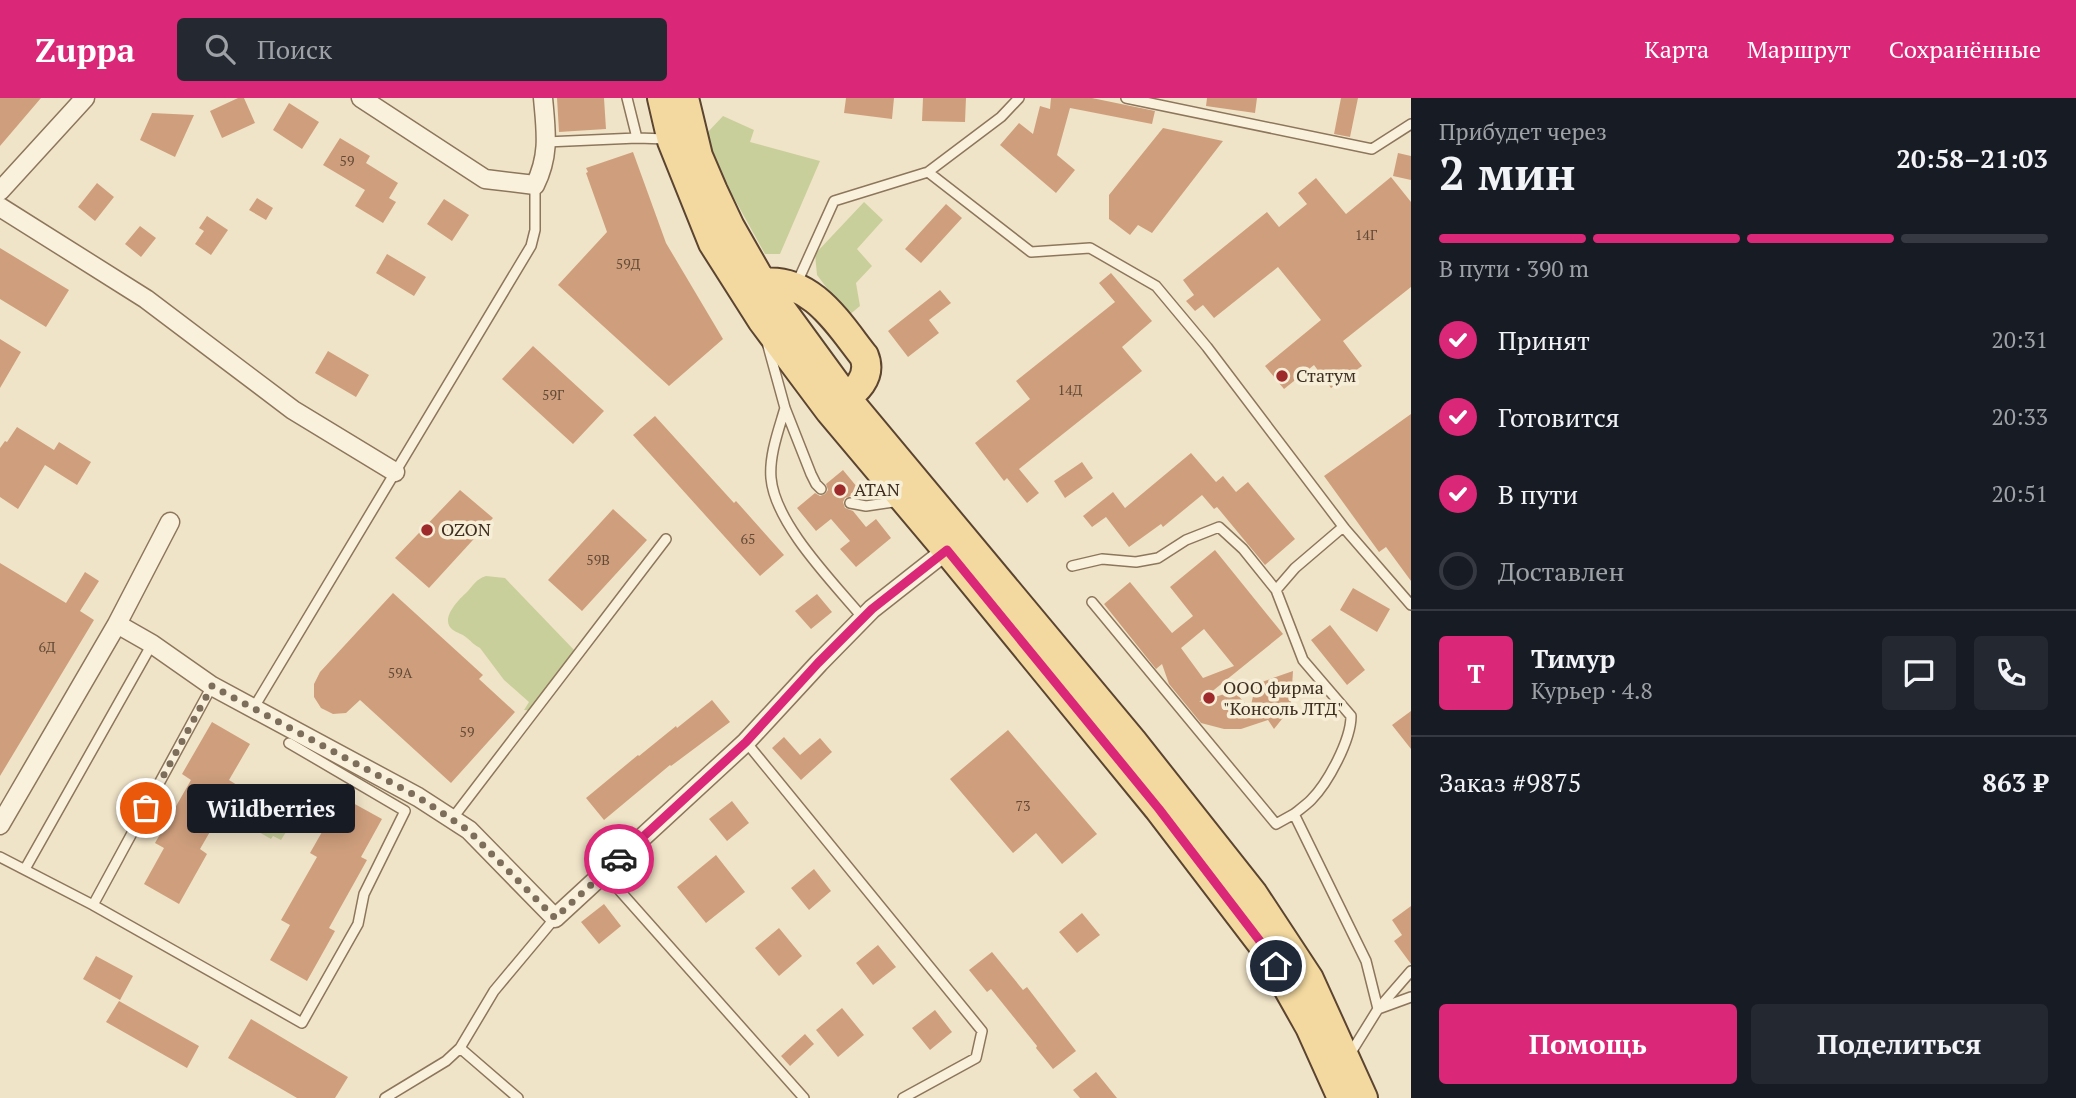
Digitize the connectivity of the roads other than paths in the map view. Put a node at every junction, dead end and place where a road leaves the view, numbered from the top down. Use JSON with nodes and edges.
{"nodes":[{"id":1,"x":85,"y":98,"type":"edge"},
{"id":2,"x":361,"y":98,"type":"edge"},
{"id":3,"x":544,"y":98,"type":"edge"},
{"id":4,"x":627,"y":98,"type":"edge"},
{"id":5,"x":662,"y":98,"type":"edge"},
{"id":6,"x":684,"y":98,"type":"edge"},
{"id":7,"x":1019,"y":98,"type":"edge"},
{"id":8,"x":1126,"y":98,"type":"edge"},
{"id":9,"x":1411,"y":124,"type":"edge"},
{"id":10,"x":637,"y":138,"type":"junction"},
{"id":11,"x":671,"y":139,"type":"junction"},
{"id":12,"x":546,"y":142,"type":"junction"},
{"id":13,"x":928,"y":172,"type":"junction"},
{"id":14,"x":535,"y":185,"type":"junction"},
{"id":15,"x":0,"y":191,"type":"edge"},
{"id":16,"x":0,"y":207,"type":"edge"},
{"id":17,"x":762,"y":284,"type":"junction"},
{"id":18,"x":795,"y":287,"type":"junction"},
{"id":19,"x":762,"y":320,"type":"junction"},
{"id":20,"x":838,"y":405,"type":"junction"},
{"id":21,"x":785,"y":408,"type":"junction"},
{"id":22,"x":395,"y":471,"type":"junction"},
{"id":23,"x":821,"y":489,"type":"dead end"},
{"id":24,"x":904,"y":500,"type":"junction"},
{"id":25,"x":850,"y":503,"type":"dead end"},
{"id":26,"x":170,"y":523,"type":"dead end"},
{"id":27,"x":1343,"y":527,"type":"junction"},
{"id":28,"x":666,"y":539,"type":"dead end"},
{"id":29,"x":947,"y":550,"type":"junction"},
{"id":30,"x":1072,"y":566,"type":"dead end"},
{"id":31,"x":1276,"y":590,"type":"junction"},
{"id":32,"x":1092,"y":602,"type":"dead end"},
{"id":33,"x":1411,"y":605,"type":"edge"},
{"id":34,"x":863,"y":618,"type":"junction"},
{"id":35,"x":117,"y":624,"type":"junction"},
{"id":36,"x":152,"y":644,"type":"junction"},
{"id":37,"x":212,"y":686,"type":"junction"},
{"id":38,"x":253,"y":709,"type":"junction"},
{"id":39,"x":746,"y":742,"type":"junction"},
{"id":40,"x":289,"y":743,"type":"dead end"},
{"id":41,"x":1294,"y":814,"type":"junction"},
{"id":42,"x":452,"y":819,"type":"junction"},
{"id":43,"x":0,"y":825,"type":"edge"},
{"id":44,"x":0,"y":857,"type":"edge"},
{"id":45,"x":25,"y":869,"type":"junction"},
{"id":46,"x":604,"y":873,"type":"junction"},
{"id":47,"x":93,"y":905,"type":"junction"},
{"id":48,"x":555,"y":918,"type":"junction"},
{"id":49,"x":1411,"y":971,"type":"edge"},
{"id":50,"x":1411,"y":997,"type":"edge"},
{"id":51,"x":1378,"y":1009,"type":"junction"},
{"id":52,"x":460,"y":1048,"type":"junction"},
{"id":53,"x":1347,"y":1060,"type":"junction"},
{"id":54,"x":385,"y":1098,"type":"edge"},
{"id":55,"x":518,"y":1098,"type":"edge"},
{"id":56,"x":804,"y":1098,"type":"edge"},
{"id":57,"x":903,"y":1098,"type":"edge"},
{"id":58,"x":1342,"y":1098,"type":"edge"},
{"id":59,"x":1363,"y":1098,"type":"edge"}],
"edges":[{"from":1,"to":15,"type":"street"},
{"from":2,"to":14,"type":"street"},
{"from":3,"to":12,"type":"street"},
{"from":4,"to":10,"type":"lane"},
{"from":5,"to":11,"type":"main road"},
{"from":6,"to":17,"type":"main road"},
{"from":7,"to":13,"type":"lane"},
{"from":8,"to":9,"type":"lane"},
{"from":10,"to":11,"type":"lane"},
{"from":10,"to":12,"type":"lane"},
{"from":11,"to":19,"type":"main road"},
{"from":12,"to":14,"type":"street"},
{"from":13,"to":18,"type":"lane"},
{"from":13,"to":27,"type":"lane"},
{"from":14,"to":22,"type":"lane"},
{"from":16,"to":22,"type":"street"},
{"from":17,"to":18,"type":"main road"},
{"from":17,"to":20,"type":"main road"},
{"from":18,"to":20,"type":"main road"},
{"from":19,"to":20,"type":"main road"},
{"from":19,"to":21,"type":"lane"},
{"from":20,"to":24,"type":"main road"},
{"from":20,"to":53,"type":"main road"},
{"from":21,"to":23,"type":"lane"},
{"from":21,"to":34,"type":"lane"},
{"from":22,"to":38,"type":"lane"},
{"from":24,"to":25,"type":"lane"},
{"from":24,"to":29,"type":"main road"},
{"from":26,"to":35,"type":"street"},
{"from":27,"to":31,"type":"lane"},
{"from":27,"to":33,"type":"lane"},
{"from":28,"to":42,"type":"lane"},
{"from":29,"to":34,"type":"street"},
{"from":29,"to":58,"type":"main road"},
{"from":30,"to":31,"type":"lane"},
{"from":31,"to":41,"type":"lane"},
{"from":32,"to":41,"type":"lane"},
{"from":34,"to":39,"type":"street"},
{"from":35,"to":36,"type":"street"},
{"from":35,"to":43,"type":"street"},
{"from":36,"to":37,"type":"street"},
{"from":36,"to":45,"type":"lane"},
{"from":37,"to":38,"type":"street"},
{"from":37,"to":47,"type":"lane"},
{"from":38,"to":42,"type":"street"},
{"from":39,"to":46,"type":"street"},
{"from":39,"to":57,"type":"lane"},
{"from":40,"to":47,"type":"lane"},
{"from":41,"to":51,"type":"lane"},
{"from":42,"to":48,"type":"street"},
{"from":44,"to":45,"type":"lane"},
{"from":45,"to":47,"type":"lane"},
{"from":46,"to":48,"type":"street"},
{"from":46,"to":56,"type":"lane"},
{"from":48,"to":52,"type":"lane"},
{"from":49,"to":51,"type":"lane"},
{"from":50,"to":51,"type":"lane"},
{"from":51,"to":53,"type":"lane"},
{"from":52,"to":54,"type":"lane"},
{"from":52,"to":55,"type":"lane"},
{"from":53,"to":59,"type":"main road"}]}
